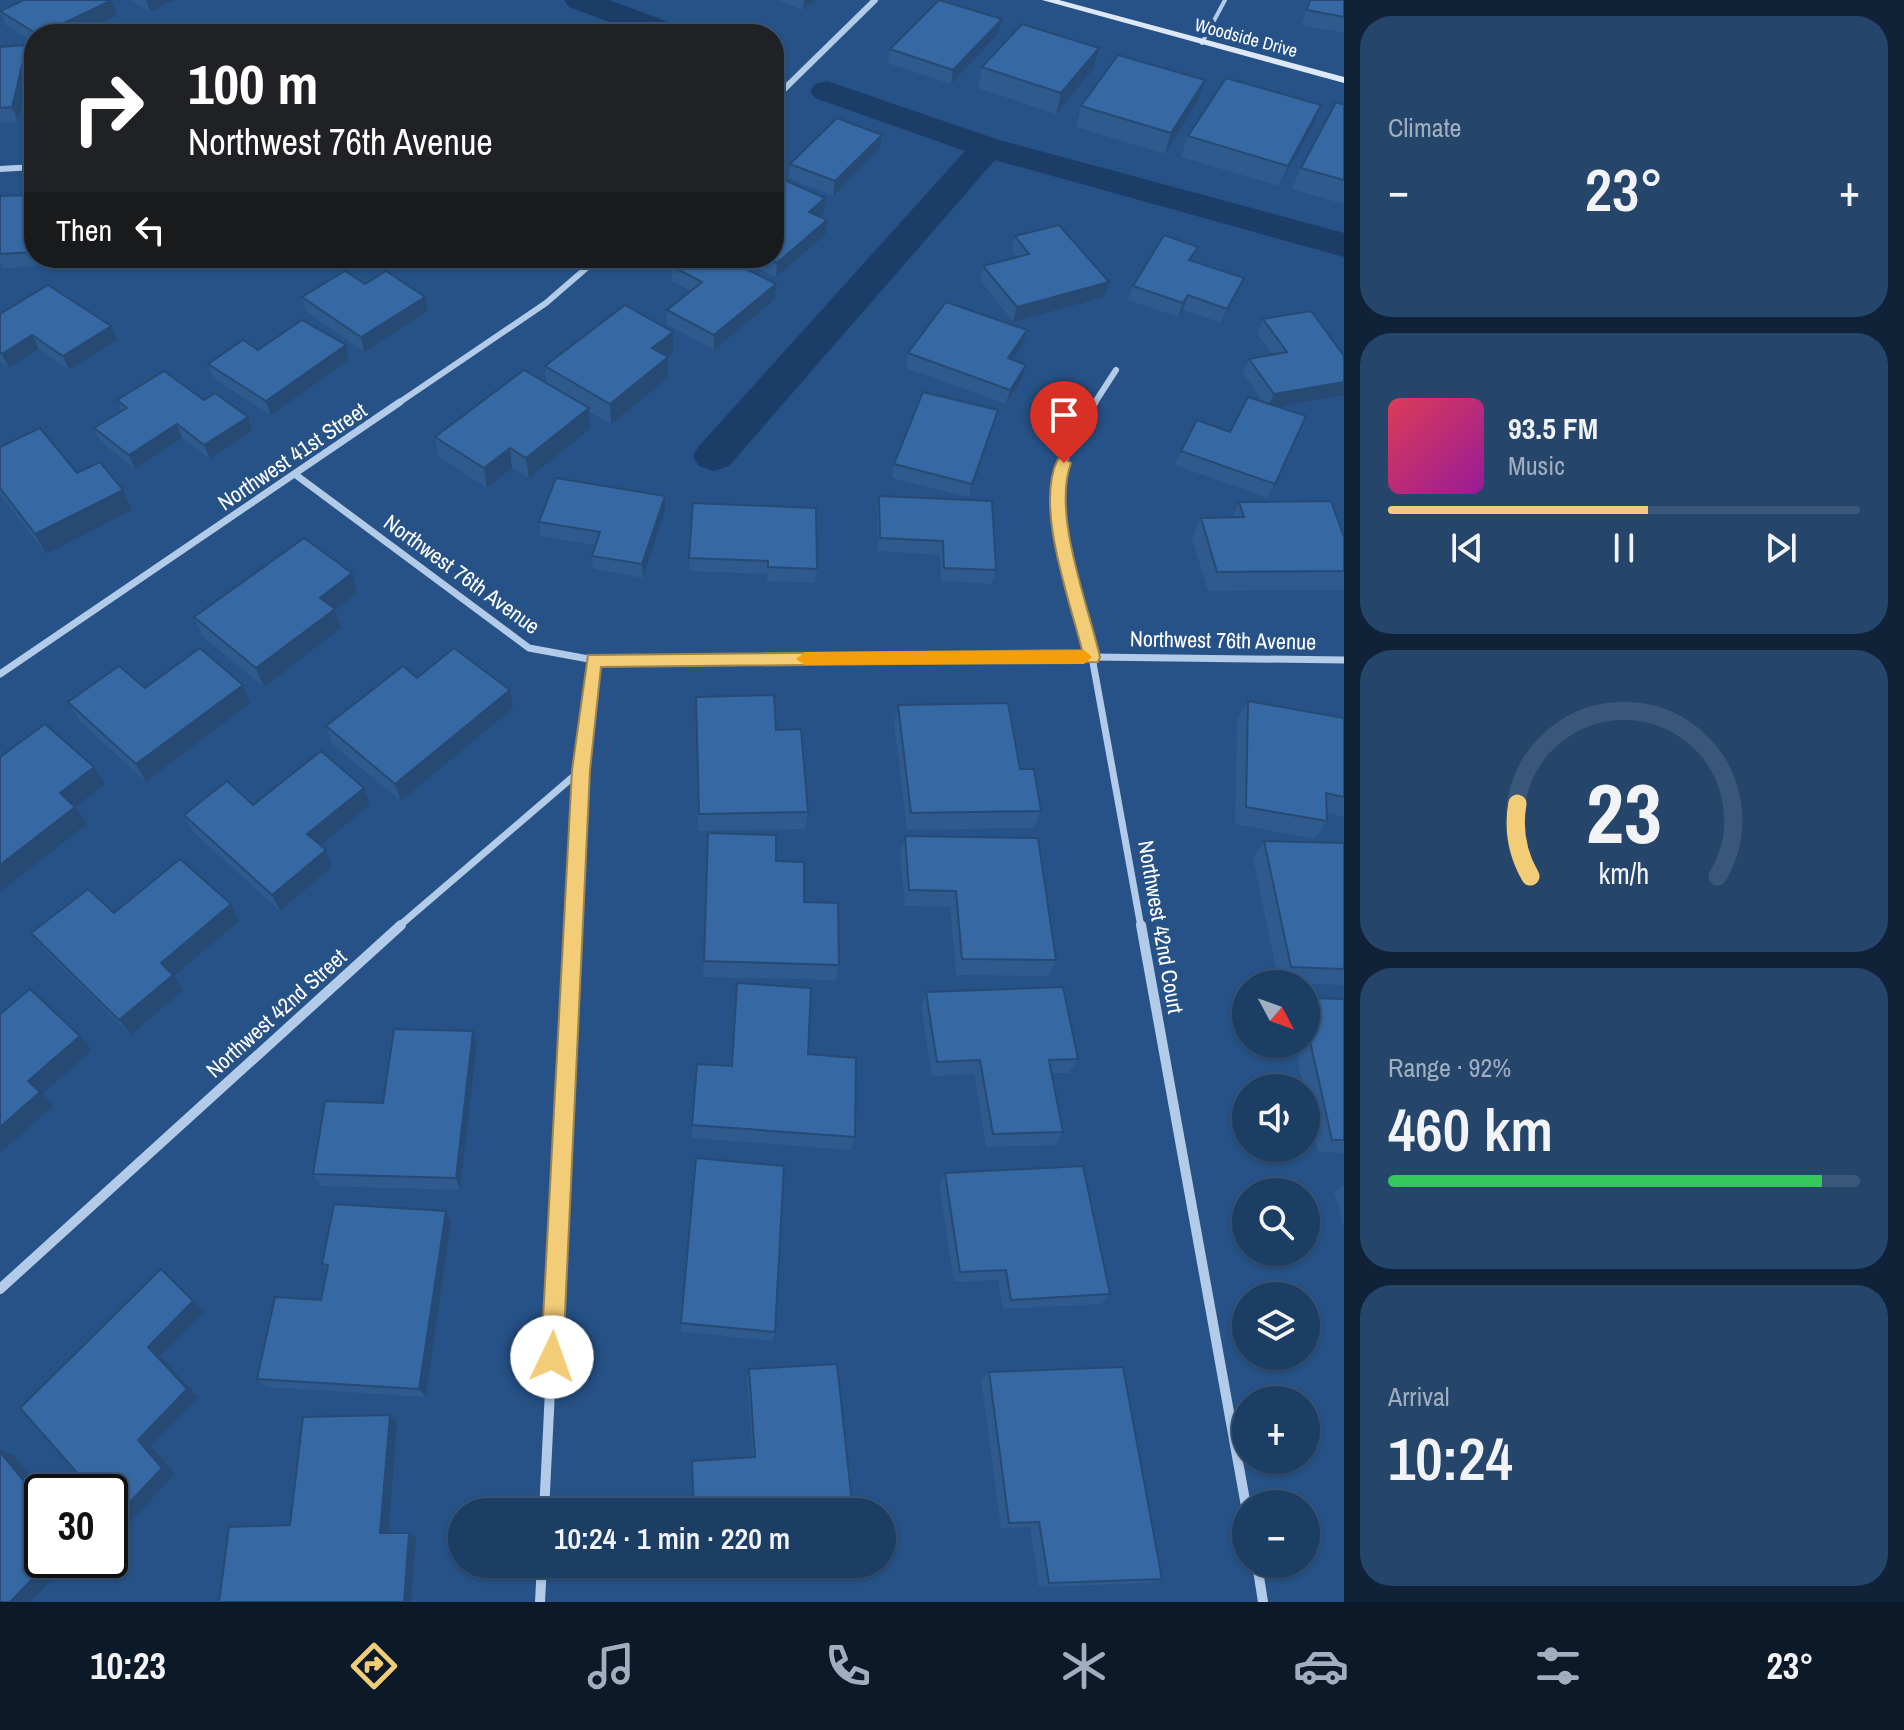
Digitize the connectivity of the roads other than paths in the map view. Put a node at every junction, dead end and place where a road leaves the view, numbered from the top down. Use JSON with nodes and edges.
{"nodes":[{"id":1,"x":875,"y":0,"type":"edge"},
{"id":2,"x":1047,"y":0,"type":"edge"},
{"id":3,"x":1225,"y":0,"type":"edge"},
{"id":4,"x":1082,"y":4,"type":"edge"},
{"id":5,"x":1202,"y":43,"type":"junction"},
{"id":6,"x":1344,"y":80,"type":"edge"},
{"id":7,"x":784,"y":89,"type":"edge"},
{"id":8,"x":24,"y":168,"type":"edge"},
{"id":9,"x":0,"y":169,"type":"edge"},
{"id":10,"x":586,"y":268,"type":"edge"},
{"id":11,"x":1116,"y":370,"type":"dead end"},
{"id":12,"x":296,"y":475,"type":"junction"},
{"id":13,"x":1092,"y":657,"type":"junction"},
{"id":14,"x":594,"y":660,"type":"junction"},
{"id":15,"x":1344,"y":660,"type":"edge"},
{"id":16,"x":0,"y":674,"type":"edge"},
{"id":17,"x":581,"y":770,"type":"junction"},
{"id":18,"x":0,"y":1289,"type":"edge"},
{"id":19,"x":1243,"y":1490,"type":"edge"},
{"id":20,"x":545,"y":1498,"type":"edge"},
{"id":21,"x":541,"y":1578,"type":"edge"},
{"id":22,"x":1259,"y":1578,"type":"edge"},
{"id":23,"x":540,"y":1602,"type":"edge"},
{"id":24,"x":1263,"y":1602,"type":"edge"}],
"edges":[{"from":1,"to":7,"type":"street"},
{"from":2,"to":4,"type":"street","name":"Woodside Drive"},
{"from":3,"to":5,"type":"lane"},
{"from":4,"to":5,"type":"street","name":"Woodside Drive"},
{"from":5,"to":6,"type":"street","name":"Woodside Drive"},
{"from":8,"to":9,"type":"street"},
{"from":10,"to":12,"type":"street","name":"Northwest 41st Street"},
{"from":11,"to":13,"type":"street","name":"Northwest 42nd Court"},
{"from":12,"to":14,"type":"street","name":"Northwest 76th Avenue"},
{"from":12,"to":16,"type":"street","name":"Northwest 41st Street"},
{"from":13,"to":14,"type":"street","name":"Northwest 76th Avenue"},
{"from":13,"to":15,"type":"street","name":"Northwest 76th Avenue"},
{"from":13,"to":19,"type":"street","name":"Northwest 42nd Court"},
{"from":14,"to":17,"type":"street"},
{"from":17,"to":18,"type":"street","name":"Northwest 42nd Street"},
{"from":17,"to":20,"type":"street"},
{"from":21,"to":23,"type":"street"},
{"from":22,"to":24,"type":"street"}]}
